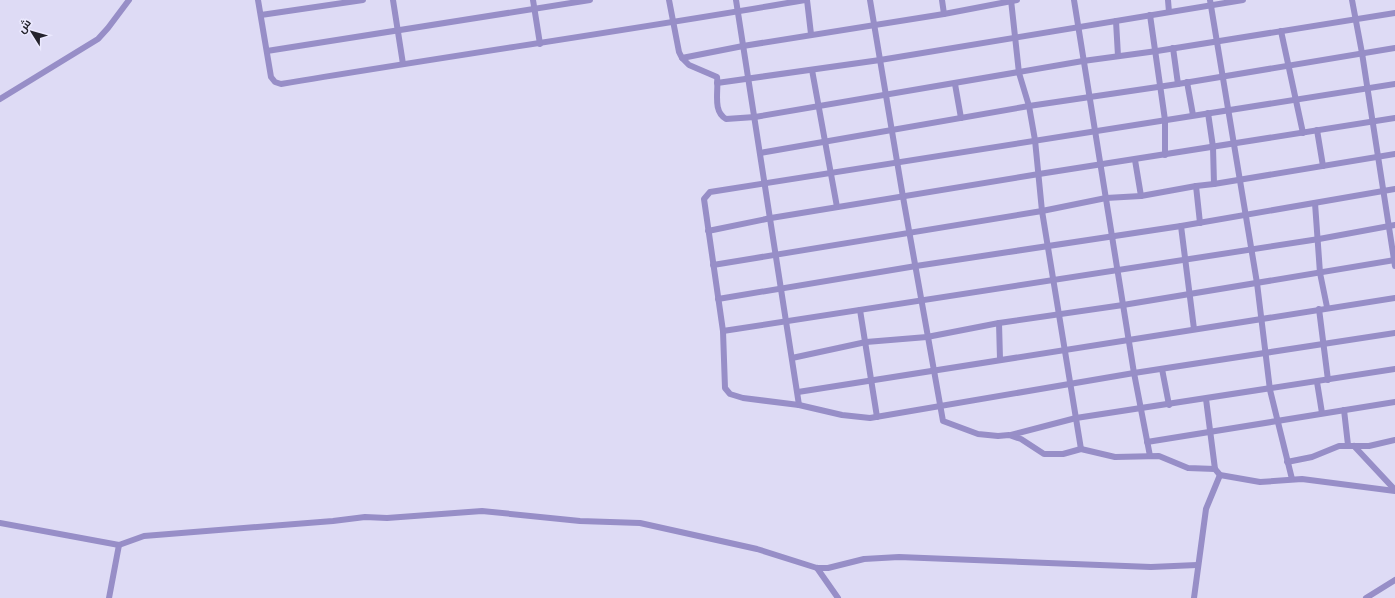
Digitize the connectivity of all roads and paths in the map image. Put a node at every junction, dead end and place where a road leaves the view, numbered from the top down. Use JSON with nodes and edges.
{"nodes":[{"id":1,"x":129,"y":0,"type":"edge"},
{"id":2,"x":258,"y":0,"type":"edge"},
{"id":3,"x":363,"y":0,"type":"edge"},
{"id":4,"x":393,"y":0,"type":"edge"},
{"id":5,"x":533,"y":0,"type":"edge"},
{"id":6,"x":590,"y":0,"type":"edge"},
{"id":7,"x":669,"y":0,"type":"edge"},
{"id":8,"x":736,"y":0,"type":"edge"},
{"id":9,"x":806,"y":0,"type":"edge"},
{"id":10,"x":870,"y":0,"type":"edge"},
{"id":11,"x":942,"y":0,"type":"edge"},
{"id":12,"x":1013,"y":0,"type":"edge"},
{"id":13,"x":1074,"y":0,"type":"edge"},
{"id":14,"x":1168,"y":0,"type":"edge"},
{"id":15,"x":1243,"y":0,"type":"edge"},
{"id":16,"x":1352,"y":0,"type":"edge"},
{"id":17,"x":1210,"y":3,"type":"edge"},
{"id":18,"x":534,"y":9,"type":"junction"},
{"id":19,"x":738,"y":11,"type":"junction"},
{"id":20,"x":1169,"y":12,"type":"junction"},
{"id":21,"x":1395,"y":13,"type":"edge"},
{"id":22,"x":944,"y":14,"type":"junction"},
{"id":23,"x":261,"y":15,"type":"junction"},
{"id":24,"x":1150,"y":15,"type":"junction"},
{"id":25,"x":1355,"y":19,"type":"junction"},
{"id":26,"x":1116,"y":21,"type":"junction"},
{"id":27,"x":673,"y":22,"type":"junction"},
{"id":28,"x":874,"y":25,"type":"junction"},
{"id":29,"x":1078,"y":27,"type":"junction"},
{"id":30,"x":398,"y":30,"type":"junction"},
{"id":31,"x":1280,"y":31,"type":"junction"},
{"id":32,"x":811,"y":34,"type":"junction"},
{"id":33,"x":1016,"y":38,"type":"junction"},
{"id":34,"x":1218,"y":41,"type":"junction"},
{"id":35,"x":540,"y":44,"type":"junction"},
{"id":36,"x":743,"y":46,"type":"junction"},
{"id":37,"x":1173,"y":48,"type":"junction"},
{"id":38,"x":1395,"y":48,"type":"edge"},
{"id":39,"x":267,"y":51,"type":"junction"},
{"id":40,"x":1156,"y":51,"type":"junction"},
{"id":41,"x":1362,"y":53,"type":"junction"},
{"id":42,"x":1118,"y":56,"type":"junction"},
{"id":43,"x":682,"y":58,"type":"junction"},
{"id":44,"x":880,"y":60,"type":"junction"},
{"id":45,"x":1083,"y":61,"type":"junction"},
{"id":46,"x":403,"y":64,"type":"junction"},
{"id":47,"x":1288,"y":66,"type":"junction"},
{"id":48,"x":812,"y":70,"type":"junction"},
{"id":49,"x":1019,"y":73,"type":"junction"},
{"id":50,"x":1224,"y":76,"type":"junction"},
{"id":51,"x":749,"y":80,"type":"junction"},
{"id":52,"x":1187,"y":82,"type":"junction"},
{"id":53,"x":717,"y":83,"type":"junction"},
{"id":54,"x":955,"y":84,"type":"junction"},
{"id":55,"x":1178,"y":84,"type":"junction"},
{"id":56,"x":1395,"y":84,"type":"edge"},
{"id":57,"x":1159,"y":86,"type":"junction"},
{"id":58,"x":1366,"y":88,"type":"junction"},
{"id":59,"x":886,"y":95,"type":"junction"},
{"id":60,"x":1089,"y":98,"type":"junction"},
{"id":61,"x":0,"y":99,"type":"edge"},
{"id":62,"x":1296,"y":99,"type":"junction"},
{"id":63,"x":819,"y":106,"type":"junction"},
{"id":64,"x":1029,"y":106,"type":"junction"},
{"id":65,"x":1229,"y":110,"type":"junction"},
{"id":66,"x":1208,"y":113,"type":"junction"},
{"id":67,"x":1193,"y":115,"type":"junction"},
{"id":68,"x":755,"y":117,"type":"junction"},
{"id":69,"x":961,"y":118,"type":"junction"},
{"id":70,"x":1395,"y":118,"type":"edge"},
{"id":71,"x":1165,"y":120,"type":"junction"},
{"id":72,"x":1372,"y":122,"type":"junction"},
{"id":73,"x":891,"y":129,"type":"junction"},
{"id":74,"x":1095,"y":130,"type":"junction"},
{"id":75,"x":1317,"y":130,"type":"junction"},
{"id":76,"x":1303,"y":133,"type":"junction"},
{"id":77,"x":1035,"y":140,"type":"junction"},
{"id":78,"x":826,"y":141,"type":"junction"},
{"id":79,"x":1234,"y":144,"type":"junction"},
{"id":80,"x":1213,"y":146,"type":"junction"},
{"id":81,"x":760,"y":153,"type":"junction"},
{"id":82,"x":1395,"y":154,"type":"edge"},
{"id":83,"x":1165,"y":155,"type":"junction"},
{"id":84,"x":1377,"y":156,"type":"junction"},
{"id":85,"x":1135,"y":160,"type":"junction"},
{"id":86,"x":897,"y":162,"type":"junction"},
{"id":87,"x":1100,"y":165,"type":"junction"},
{"id":88,"x":1323,"y":166,"type":"junction"},
{"id":89,"x":831,"y":173,"type":"junction"},
{"id":90,"x":1040,"y":174,"type":"junction"},
{"id":91,"x":1240,"y":180,"type":"junction"},
{"id":92,"x":765,"y":184,"type":"junction"},
{"id":93,"x":1214,"y":184,"type":"junction"},
{"id":94,"x":1196,"y":186,"type":"junction"},
{"id":95,"x":1395,"y":189,"type":"edge"},
{"id":96,"x":1383,"y":191,"type":"junction"},
{"id":97,"x":1141,"y":196,"type":"junction"},
{"id":98,"x":902,"y":197,"type":"junction"},
{"id":99,"x":1106,"y":198,"type":"junction"},
{"id":100,"x":1315,"y":203,"type":"junction"},
{"id":101,"x":837,"y":207,"type":"junction"},
{"id":102,"x":1042,"y":211,"type":"junction"},
{"id":103,"x":1245,"y":215,"type":"junction"},
{"id":104,"x":770,"y":218,"type":"junction"},
{"id":105,"x":1200,"y":223,"type":"junction"},
{"id":106,"x":1181,"y":226,"type":"junction"},
{"id":107,"x":1392,"y":226,"type":"edge"},
{"id":108,"x":708,"y":231,"type":"junction"},
{"id":109,"x":909,"y":233,"type":"junction"},
{"id":110,"x":1112,"y":235,"type":"junction"},
{"id":111,"x":1319,"y":239,"type":"junction"},
{"id":112,"x":1048,"y":246,"type":"junction"},
{"id":113,"x":1251,"y":248,"type":"junction"},
{"id":114,"x":776,"y":255,"type":"junction"},
{"id":115,"x":1184,"y":259,"type":"junction"},
{"id":116,"x":1395,"y":262,"type":"edge"},
{"id":117,"x":713,"y":265,"type":"junction"},
{"id":118,"x":916,"y":266,"type":"junction"},
{"id":119,"x":1117,"y":269,"type":"junction"},
{"id":120,"x":1320,"y":273,"type":"junction"},
{"id":121,"x":1053,"y":280,"type":"junction"},
{"id":122,"x":1257,"y":283,"type":"junction"},
{"id":123,"x":781,"y":289,"type":"junction"},
{"id":124,"x":1189,"y":295,"type":"junction"},
{"id":125,"x":1395,"y":298,"type":"edge"},
{"id":126,"x":718,"y":299,"type":"junction"},
{"id":127,"x":921,"y":301,"type":"junction"},
{"id":128,"x":1123,"y":305,"type":"junction"},
{"id":129,"x":1327,"y":307,"type":"junction"},
{"id":130,"x":1319,"y":309,"type":"junction"},
{"id":131,"x":860,"y":310,"type":"junction"},
{"id":132,"x":1059,"y":315,"type":"junction"},
{"id":133,"x":1262,"y":317,"type":"junction"},
{"id":134,"x":787,"y":322,"type":"junction"},
{"id":135,"x":999,"y":323,"type":"junction"},
{"id":136,"x":1194,"y":329,"type":"junction"},
{"id":137,"x":723,"y":331,"type":"junction"},
{"id":138,"x":1395,"y":333,"type":"edge"},
{"id":139,"x":927,"y":337,"type":"junction"},
{"id":140,"x":1129,"y":340,"type":"junction"},
{"id":141,"x":866,"y":342,"type":"junction"},
{"id":142,"x":1323,"y":342,"type":"junction"},
{"id":143,"x":1064,"y":349,"type":"junction"},
{"id":144,"x":1265,"y":354,"type":"junction"},
{"id":145,"x":792,"y":358,"type":"junction"},
{"id":146,"x":1000,"y":359,"type":"junction"},
{"id":147,"x":1162,"y":369,"type":"junction"},
{"id":148,"x":1395,"y":369,"type":"edge"},
{"id":149,"x":933,"y":371,"type":"junction"},
{"id":150,"x":1134,"y":373,"type":"junction"},
{"id":151,"x":1328,"y":380,"type":"junction"},
{"id":152,"x":872,"y":381,"type":"junction"},
{"id":153,"x":1317,"y":382,"type":"junction"},
{"id":154,"x":1070,"y":384,"type":"junction"},
{"id":155,"x":1270,"y":390,"type":"junction"},
{"id":156,"x":798,"y":392,"type":"junction"},
{"id":157,"x":1206,"y":400,"type":"junction"},
{"id":158,"x":1395,"y":402,"type":"edge"},
{"id":159,"x":799,"y":405,"type":"junction"},
{"id":160,"x":1169,"y":405,"type":"junction"},
{"id":161,"x":939,"y":408,"type":"junction"},
{"id":162,"x":1141,"y":410,"type":"junction"},
{"id":163,"x":1344,"y":410,"type":"junction"},
{"id":164,"x":1322,"y":413,"type":"junction"},
{"id":165,"x":877,"y":417,"type":"junction"},
{"id":166,"x":1076,"y":418,"type":"junction"},
{"id":167,"x":1277,"y":420,"type":"junction"},
{"id":168,"x":1210,"y":431,"type":"junction"},
{"id":169,"x":1009,"y":435,"type":"junction"},
{"id":170,"x":1395,"y":440,"type":"edge"},
{"id":171,"x":1148,"y":442,"type":"junction"},
{"id":172,"x":1351,"y":446,"type":"junction"},
{"id":173,"x":1081,"y":449,"type":"junction"},
{"id":174,"x":1150,"y":456,"type":"junction"},
{"id":175,"x":1287,"y":462,"type":"junction"},
{"id":176,"x":1215,"y":469,"type":"junction"},
{"id":177,"x":1220,"y":475,"type":"junction"},
{"id":178,"x":1292,"y":479,"type":"junction"},
{"id":179,"x":1395,"y":490,"type":"edge"},
{"id":180,"x":0,"y":523,"type":"edge"},
{"id":181,"x":119,"y":545,"type":"junction"},
{"id":182,"x":1198,"y":565,"type":"junction"},
{"id":183,"x":817,"y":568,"type":"junction"},
{"id":184,"x":1395,"y":580,"type":"edge"},
{"id":185,"x":109,"y":598,"type":"edge"},
{"id":186,"x":838,"y":598,"type":"edge"},
{"id":187,"x":1194,"y":598,"type":"edge"},
{"id":188,"x":1366,"y":598,"type":"edge"}],
"edges":[{"from":1,"to":61,"type":"street"},
{"from":2,"to":23,"type":"street"},
{"from":3,"to":23,"type":"street"},
{"from":4,"to":30,"type":"street"},
{"from":5,"to":18,"type":"street"},
{"from":6,"to":18,"type":"street"},
{"from":7,"to":27,"type":"street"},
{"from":8,"to":19,"type":"street"},
{"from":9,"to":19,"type":"street"},
{"from":9,"to":32,"type":"street"},
{"from":10,"to":28,"type":"street"},
{"from":11,"to":22,"type":"street"},
{"from":12,"to":22,"type":"street"},
{"from":12,"to":33,"type":"street"},
{"from":13,"to":29,"type":"street"},
{"from":14,"to":20,"type":"street"},
{"from":15,"to":17,"type":"street"},
{"from":16,"to":25,"type":"street"},
{"from":17,"to":20,"type":"street"},
{"from":17,"to":34,"type":"street"},
{"from":18,"to":30,"type":"street"},
{"from":18,"to":35,"type":"street"},
{"from":19,"to":27,"type":"street"},
{"from":19,"to":36,"type":"street"},
{"from":20,"to":24,"type":"street"},
{"from":21,"to":25,"type":"street"},
{"from":22,"to":28,"type":"street"},
{"from":23,"to":39,"type":"street"},
{"from":24,"to":26,"type":"street"},
{"from":24,"to":40,"type":"street"},
{"from":25,"to":31,"type":"street"},
{"from":25,"to":41,"type":"street"},
{"from":26,"to":29,"type":"street"},
{"from":26,"to":42,"type":"street"},
{"from":27,"to":35,"type":"street"},
{"from":27,"to":43,"type":"street"},
{"from":28,"to":32,"type":"street"},
{"from":28,"to":44,"type":"street"},
{"from":29,"to":33,"type":"street"},
{"from":29,"to":45,"type":"street"},
{"from":30,"to":39,"type":"street"},
{"from":30,"to":46,"type":"street"},
{"from":31,"to":34,"type":"street"},
{"from":31,"to":47,"type":"street"},
{"from":32,"to":36,"type":"street"},
{"from":33,"to":44,"type":"street"},
{"from":33,"to":49,"type":"street"},
{"from":34,"to":37,"type":"street"},
{"from":34,"to":50,"type":"street"},
{"from":35,"to":46,"type":"street"},
{"from":36,"to":43,"type":"street"},
{"from":36,"to":51,"type":"street"},
{"from":37,"to":40,"type":"street"},
{"from":37,"to":55,"type":"street"},
{"from":38,"to":41,"type":"street"},
{"from":39,"to":46,"type":"street"},
{"from":40,"to":42,"type":"street"},
{"from":40,"to":57,"type":"street"},
{"from":41,"to":47,"type":"street"},
{"from":41,"to":58,"type":"street"},
{"from":42,"to":45,"type":"street"},
{"from":43,"to":53,"type":"street"},
{"from":44,"to":48,"type":"street"},
{"from":44,"to":59,"type":"street"},
{"from":45,"to":49,"type":"street"},
{"from":45,"to":60,"type":"street"},
{"from":47,"to":50,"type":"street"},
{"from":47,"to":62,"type":"street"},
{"from":48,"to":51,"type":"street"},
{"from":48,"to":63,"type":"street"},
{"from":49,"to":54,"type":"street"},
{"from":49,"to":64,"type":"street"},
{"from":50,"to":52,"type":"street"},
{"from":50,"to":65,"type":"street"},
{"from":51,"to":53,"type":"street"},
{"from":51,"to":68,"type":"street"},
{"from":52,"to":55,"type":"street"},
{"from":52,"to":67,"type":"street"},
{"from":53,"to":68,"type":"street"},
{"from":54,"to":59,"type":"street"},
{"from":54,"to":69,"type":"street"},
{"from":55,"to":57,"type":"street"},
{"from":56,"to":58,"type":"street"},
{"from":57,"to":60,"type":"street"},
{"from":57,"to":71,"type":"street"},
{"from":58,"to":62,"type":"street"},
{"from":58,"to":72,"type":"street"},
{"from":59,"to":63,"type":"street"},
{"from":59,"to":73,"type":"street"},
{"from":60,"to":64,"type":"street"},
{"from":60,"to":74,"type":"street"},
{"from":62,"to":65,"type":"street"},
{"from":62,"to":76,"type":"street"},
{"from":63,"to":68,"type":"street"},
{"from":63,"to":78,"type":"street"},
{"from":64,"to":69,"type":"street"},
{"from":64,"to":77,"type":"street"},
{"from":65,"to":66,"type":"street"},
{"from":65,"to":79,"type":"street"},
{"from":66,"to":67,"type":"street"},
{"from":66,"to":80,"type":"street"},
{"from":67,"to":71,"type":"street"},
{"from":68,"to":81,"type":"street"},
{"from":69,"to":73,"type":"street"},
{"from":70,"to":72,"type":"street"},
{"from":71,"to":74,"type":"street"},
{"from":71,"to":83,"type":"street"},
{"from":72,"to":75,"type":"street"},
{"from":72,"to":84,"type":"street"},
{"from":73,"to":78,"type":"street"},
{"from":73,"to":86,"type":"street"},
{"from":74,"to":77,"type":"street"},
{"from":74,"to":87,"type":"street"},
{"from":75,"to":76,"type":"street"},
{"from":75,"to":88,"type":"street"},
{"from":76,"to":79,"type":"street"},
{"from":77,"to":86,"type":"street"},
{"from":77,"to":90,"type":"street"},
{"from":78,"to":81,"type":"street"},
{"from":78,"to":89,"type":"street"},
{"from":79,"to":80,"type":"street"},
{"from":79,"to":91,"type":"street"},
{"from":80,"to":83,"type":"street"},
{"from":80,"to":93,"type":"street"},
{"from":81,"to":92,"type":"street"},
{"from":82,"to":84,"type":"street"},
{"from":83,"to":85,"type":"street"},
{"from":84,"to":88,"type":"street"},
{"from":84,"to":96,"type":"street"},
{"from":85,"to":87,"type":"street"},
{"from":85,"to":97,"type":"street"},
{"from":86,"to":89,"type":"street"},
{"from":86,"to":98,"type":"street"},
{"from":87,"to":90,"type":"street"},
{"from":87,"to":99,"type":"street"},
{"from":88,"to":91,"type":"street"},
{"from":89,"to":92,"type":"street"},
{"from":89,"to":101,"type":"street"},
{"from":90,"to":98,"type":"street"},
{"from":90,"to":102,"type":"street"},
{"from":91,"to":93,"type":"street"},
{"from":91,"to":103,"type":"street"},
{"from":92,"to":104,"type":"street"},
{"from":92,"to":108,"type":"street"},
{"from":93,"to":94,"type":"street"},
{"from":94,"to":97,"type":"street"},
{"from":94,"to":105,"type":"street"},
{"from":95,"to":96,"type":"street"},
{"from":96,"to":100,"type":"street"},
{"from":96,"to":107,"type":"street"},
{"from":97,"to":99,"type":"street"},
{"from":98,"to":101,"type":"street"},
{"from":98,"to":109,"type":"street"},
{"from":99,"to":102,"type":"street"},
{"from":99,"to":110,"type":"street"},
{"from":100,"to":103,"type":"street"},
{"from":100,"to":111,"type":"street"},
{"from":101,"to":104,"type":"street"},
{"from":102,"to":109,"type":"street"},
{"from":102,"to":112,"type":"street"},
{"from":103,"to":105,"type":"street"},
{"from":103,"to":113,"type":"street"},
{"from":104,"to":108,"type":"street"},
{"from":104,"to":114,"type":"street"},
{"from":105,"to":106,"type":"street"},
{"from":106,"to":110,"type":"street"},
{"from":106,"to":115,"type":"street"},
{"from":107,"to":111,"type":"street"},
{"from":107,"to":116,"type":"street"},
{"from":108,"to":117,"type":"street"},
{"from":109,"to":114,"type":"street"},
{"from":109,"to":118,"type":"street"},
{"from":110,"to":112,"type":"street"},
{"from":110,"to":119,"type":"street"},
{"from":111,"to":113,"type":"street"},
{"from":111,"to":120,"type":"street"},
{"from":112,"to":118,"type":"street"},
{"from":112,"to":121,"type":"street"},
{"from":113,"to":115,"type":"street"},
{"from":113,"to":122,"type":"street"},
{"from":114,"to":117,"type":"street"},
{"from":114,"to":123,"type":"street"},
{"from":115,"to":119,"type":"street"},
{"from":115,"to":124,"type":"street"},
{"from":116,"to":120,"type":"street"},
{"from":117,"to":126,"type":"street"},
{"from":118,"to":123,"type":"street"},
{"from":118,"to":127,"type":"street"},
{"from":119,"to":121,"type":"street"},
{"from":119,"to":128,"type":"street"},
{"from":120,"to":122,"type":"street"},
{"from":120,"to":129,"type":"street"},
{"from":121,"to":127,"type":"street"},
{"from":121,"to":132,"type":"street"},
{"from":122,"to":124,"type":"street"},
{"from":122,"to":133,"type":"street"},
{"from":123,"to":126,"type":"street"},
{"from":123,"to":134,"type":"street"},
{"from":124,"to":128,"type":"street"},
{"from":124,"to":136,"type":"street"},
{"from":125,"to":129,"type":"street"},
{"from":126,"to":137,"type":"street"},
{"from":127,"to":131,"type":"street"},
{"from":127,"to":139,"type":"street"},
{"from":128,"to":132,"type":"street"},
{"from":128,"to":140,"type":"street"},
{"from":129,"to":130,"type":"street"},
{"from":130,"to":133,"type":"street"},
{"from":130,"to":142,"type":"street"},
{"from":131,"to":134,"type":"street"},
{"from":131,"to":141,"type":"street"},
{"from":132,"to":135,"type":"street"},
{"from":132,"to":143,"type":"street"},
{"from":133,"to":136,"type":"street"},
{"from":133,"to":144,"type":"street"},
{"from":134,"to":137,"type":"street"},
{"from":134,"to":145,"type":"street"},
{"from":135,"to":139,"type":"street"},
{"from":135,"to":146,"type":"street"},
{"from":136,"to":140,"type":"street"},
{"from":137,"to":159,"type":"street"},
{"from":138,"to":142,"type":"street"},
{"from":139,"to":141,"type":"street"},
{"from":139,"to":149,"type":"street"},
{"from":140,"to":143,"type":"street"},
{"from":140,"to":150,"type":"street"},
{"from":141,"to":145,"type":"street"},
{"from":141,"to":152,"type":"street"},
{"from":142,"to":144,"type":"street"},
{"from":142,"to":151,"type":"street"},
{"from":143,"to":146,"type":"street"},
{"from":143,"to":154,"type":"street"},
{"from":144,"to":147,"type":"street"},
{"from":144,"to":155,"type":"street"},
{"from":145,"to":156,"type":"street"},
{"from":146,"to":149,"type":"street"},
{"from":147,"to":150,"type":"street"},
{"from":147,"to":160,"type":"street"},
{"from":148,"to":151,"type":"street"},
{"from":149,"to":152,"type":"street"},
{"from":149,"to":161,"type":"street"},
{"from":150,"to":154,"type":"street"},
{"from":150,"to":162,"type":"street"},
{"from":151,"to":153,"type":"street"},
{"from":152,"to":156,"type":"street"},
{"from":152,"to":165,"type":"street"},
{"from":153,"to":155,"type":"street"},
{"from":153,"to":164,"type":"street"},
{"from":154,"to":161,"type":"street"},
{"from":154,"to":166,"type":"street"},
{"from":155,"to":157,"type":"street"},
{"from":155,"to":167,"type":"street"},
{"from":156,"to":159,"type":"street"},
{"from":157,"to":160,"type":"street"},
{"from":157,"to":168,"type":"street"},
{"from":158,"to":163,"type":"street"},
{"from":159,"to":165,"type":"street"},
{"from":160,"to":162,"type":"street"},
{"from":161,"to":165,"type":"street"},
{"from":161,"to":169,"type":"street"},
{"from":162,"to":166,"type":"street"},
{"from":162,"to":171,"type":"street"},
{"from":163,"to":164,"type":"street"},
{"from":163,"to":172,"type":"street"},
{"from":164,"to":167,"type":"street"},
{"from":166,"to":169,"type":"street"},
{"from":166,"to":173,"type":"street"},
{"from":167,"to":168,"type":"street"},
{"from":167,"to":175,"type":"street"},
{"from":168,"to":171,"type":"street"},
{"from":168,"to":176,"type":"street"},
{"from":169,"to":173,"type":"street"},
{"from":170,"to":172,"type":"street"},
{"from":171,"to":174,"type":"street"},
{"from":172,"to":175,"type":"street"},
{"from":172,"to":179,"type":"street"},
{"from":173,"to":174,"type":"street"},
{"from":174,"to":176,"type":"street"},
{"from":175,"to":178,"type":"street"},
{"from":176,"to":177,"type":"street"},
{"from":177,"to":178,"type":"street"},
{"from":177,"to":182,"type":"street"},
{"from":178,"to":179,"type":"street"},
{"from":180,"to":181,"type":"street"},
{"from":181,"to":183,"type":"street"},
{"from":181,"to":185,"type":"street"},
{"from":182,"to":183,"type":"street"},
{"from":182,"to":187,"type":"street"},
{"from":183,"to":186,"type":"street"},
{"from":184,"to":188,"type":"street"}]}
